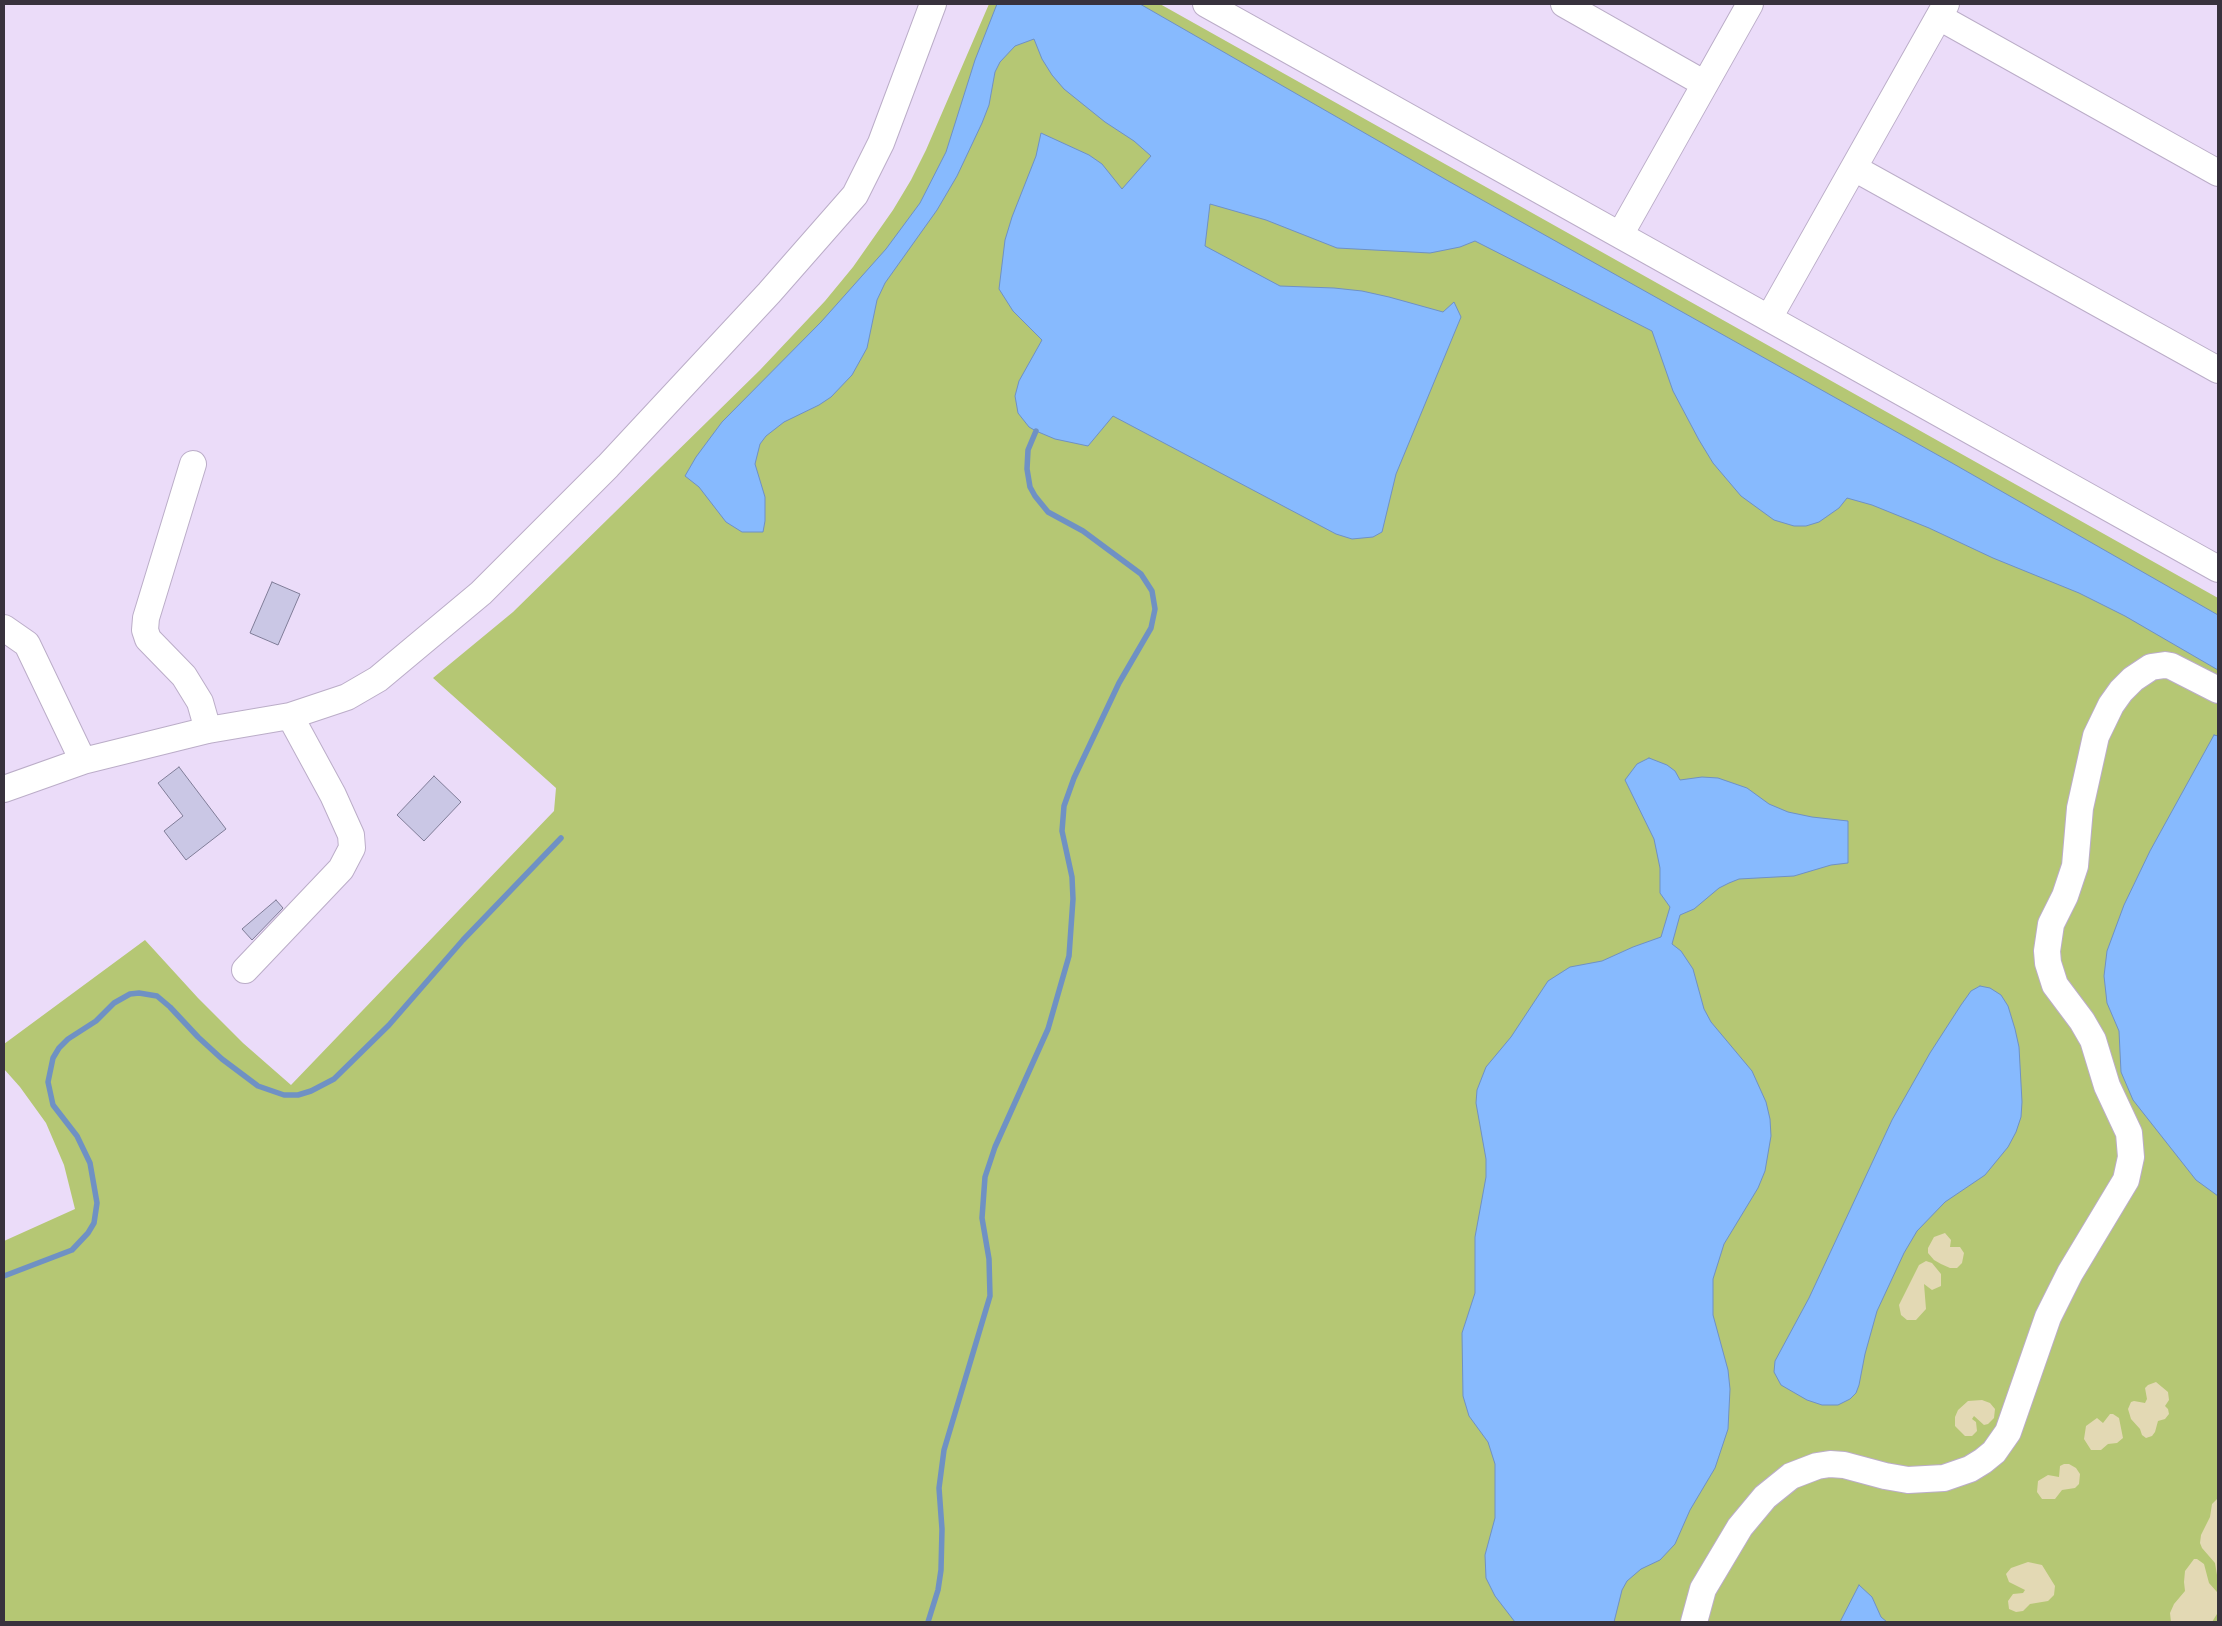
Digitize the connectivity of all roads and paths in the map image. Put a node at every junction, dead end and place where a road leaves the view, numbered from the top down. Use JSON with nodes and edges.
{"nodes":[{"id":1,"x":933,"y":4,"type":"edge"},
{"id":2,"x":1206,"y":4,"type":"edge"},
{"id":3,"x":1564,"y":4,"type":"edge"},
{"id":4,"x":1750,"y":4,"type":"edge"},
{"id":5,"x":1942,"y":10,"type":"edge"},
{"id":6,"x":1705,"y":84,"type":"junction"},
{"id":7,"x":1854,"y":168,"type":"junction"},
{"id":8,"x":2218,"y":173,"type":"edge"},
{"id":9,"x":1620,"y":235,"type":"junction"},
{"id":10,"x":1769,"y":318,"type":"junction"},
{"id":11,"x":2218,"y":370,"type":"edge"},
{"id":12,"x":193,"y":464,"type":"dead end"},
{"id":13,"x":2218,"y":569,"type":"edge"},
{"id":14,"x":4,"y":628,"type":"edge"},
{"id":15,"x":2218,"y":690,"type":"edge"},
{"id":16,"x":290,"y":716,"type":"junction"},
{"id":17,"x":208,"y":730,"type":"junction"},
{"id":18,"x":83,"y":761,"type":"junction"},
{"id":19,"x":4,"y":789,"type":"edge"},
{"id":20,"x":245,"y":970,"type":"dead end"},
{"id":21,"x":1694,"y":1622,"type":"edge"}],
"edges":[{"from":1,"to":16,"type":"street"},
{"from":2,"to":9,"type":"street"},
{"from":3,"to":6,"type":"street"},
{"from":4,"to":6,"type":"street"},
{"from":5,"to":7,"type":"street"},
{"from":5,"to":8,"type":"street"},
{"from":6,"to":9,"type":"street"},
{"from":7,"to":10,"type":"street"},
{"from":7,"to":11,"type":"street"},
{"from":9,"to":10,"type":"street"},
{"from":10,"to":13,"type":"street"},
{"from":12,"to":17,"type":"street"},
{"from":14,"to":18,"type":"street"},
{"from":15,"to":21,"type":"street"},
{"from":16,"to":17,"type":"street"},
{"from":16,"to":20,"type":"street"},
{"from":17,"to":18,"type":"street"},
{"from":18,"to":19,"type":"street"}]}
